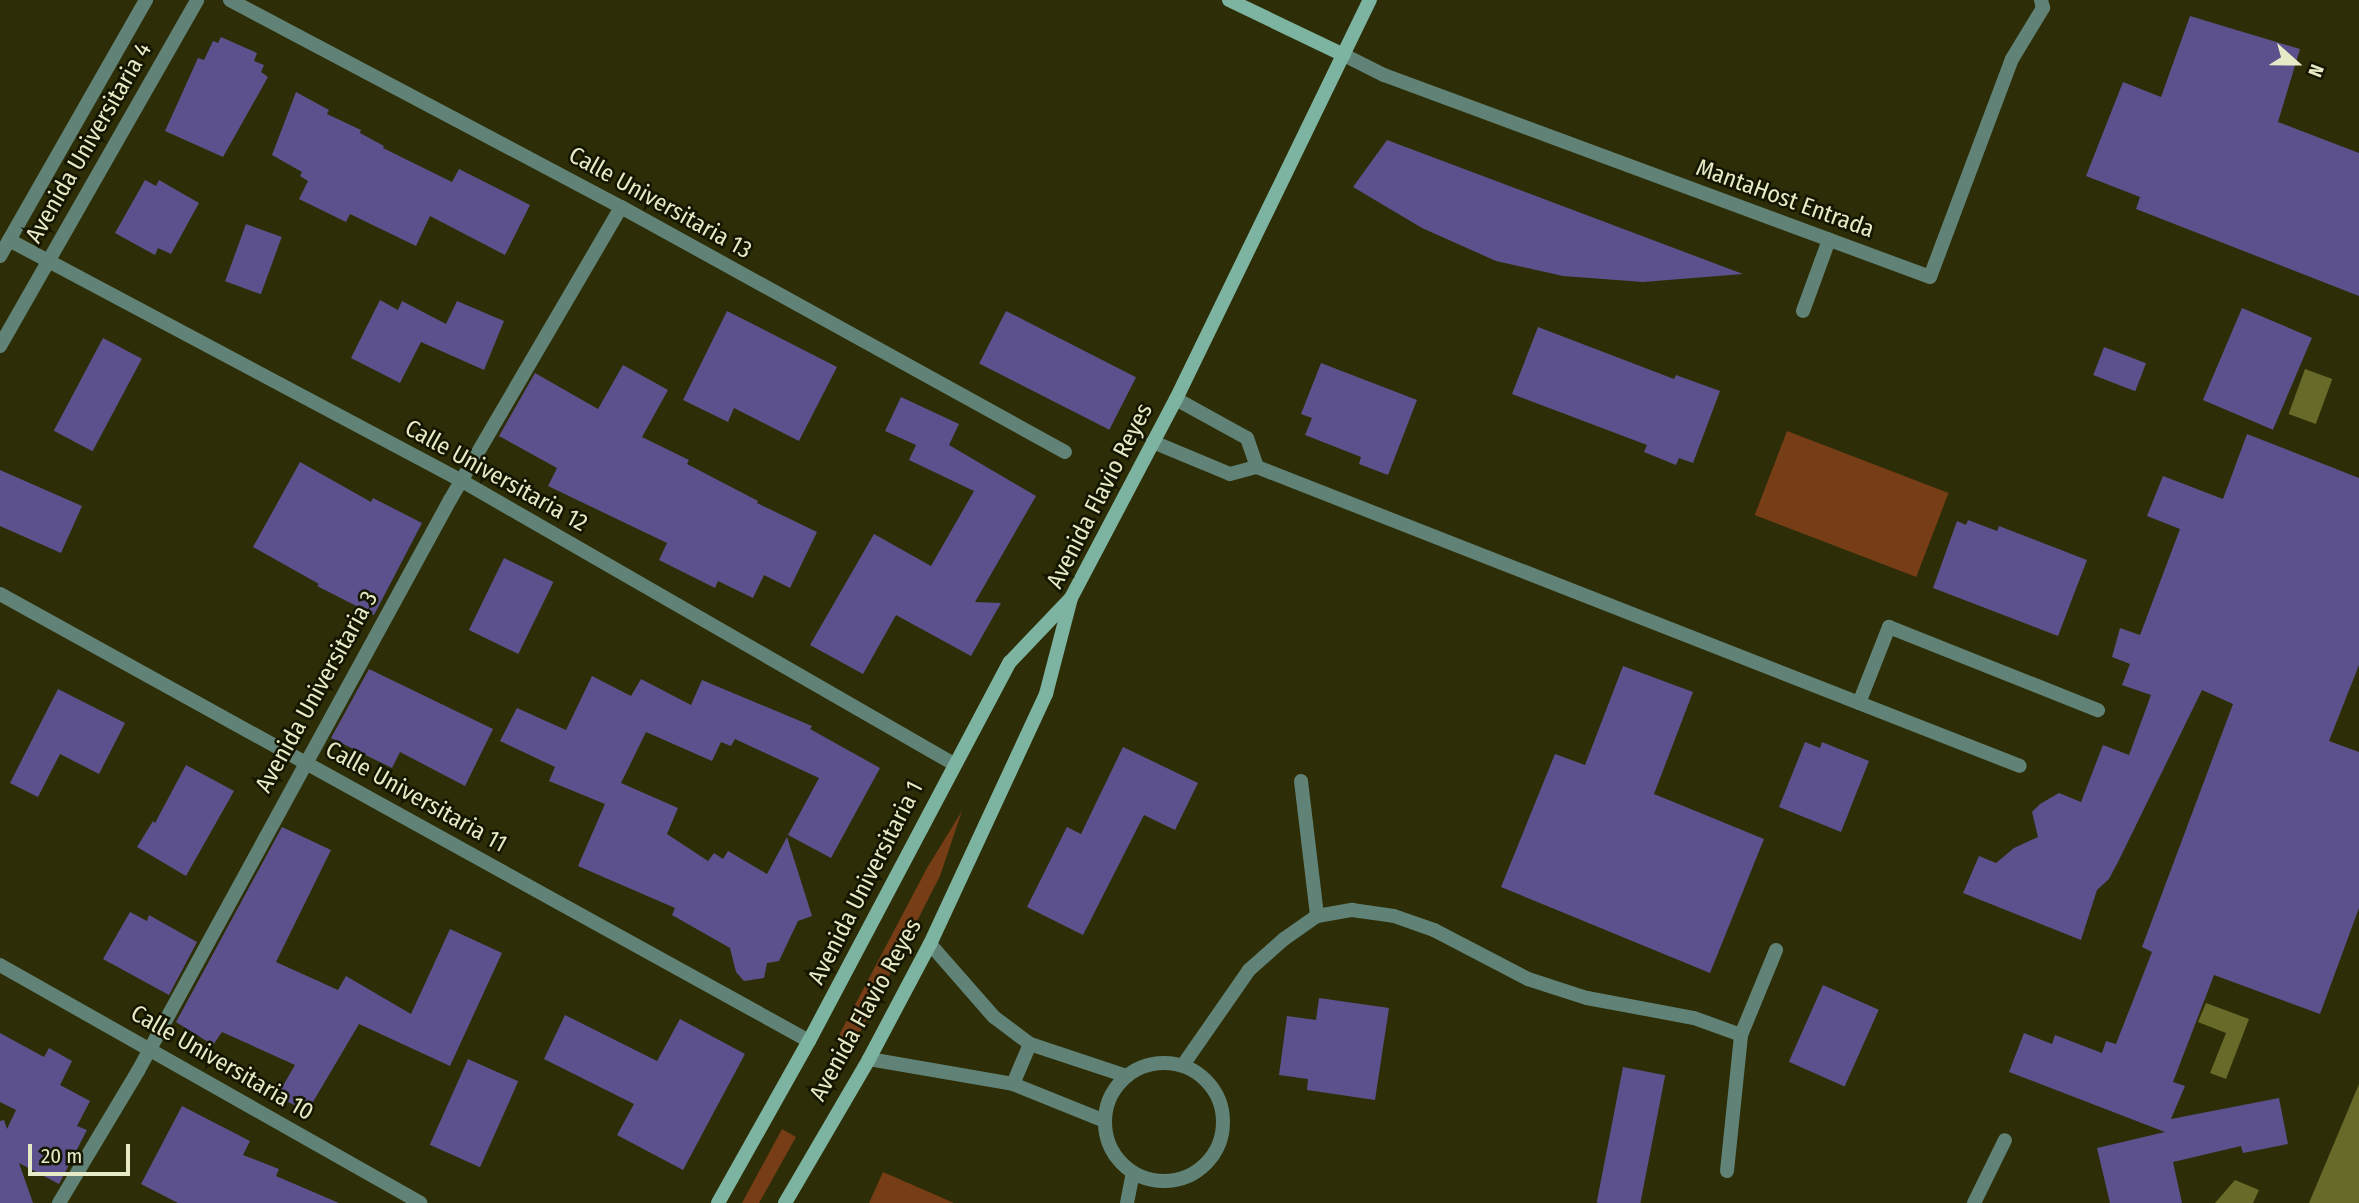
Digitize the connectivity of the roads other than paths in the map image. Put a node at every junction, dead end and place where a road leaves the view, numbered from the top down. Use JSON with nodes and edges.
{"nodes":[{"id":1,"x":146,"y":0,"type":"edge"},
{"id":2,"x":197,"y":0,"type":"edge"},
{"id":3,"x":230,"y":0,"type":"edge"},
{"id":4,"x":1229,"y":0,"type":"edge"},
{"id":5,"x":1370,"y":0,"type":"edge"},
{"id":6,"x":2041,"y":0,"type":"edge"},
{"id":7,"x":1344,"y":55,"type":"junction"},
{"id":8,"x":621,"y":207,"type":"junction"},
{"id":9,"x":9,"y":240,"type":"junction"},
{"id":10,"x":1829,"y":240,"type":"junction"},
{"id":11,"x":0,"y":256,"type":"edge"},
{"id":12,"x":48,"y":262,"type":"junction"},
{"id":13,"x":1803,"y":311,"type":"dead end"},
{"id":14,"x":0,"y":345,"type":"edge"},
{"id":15,"x":1175,"y":399,"type":"junction"},
{"id":16,"x":1153,"y":442,"type":"junction"},
{"id":17,"x":1065,"y":452,"type":"dead end"},
{"id":18,"x":1257,"y":467,"type":"junction"},
{"id":19,"x":462,"y":481,"type":"junction"},
{"id":20,"x":0,"y":594,"type":"edge"},
{"id":21,"x":1071,"y":598,"type":"junction"},
{"id":22,"x":1859,"y":703,"type":"junction"},
{"id":23,"x":2098,"y":710,"type":"dead end"},
{"id":24,"x":305,"y":762,"type":"junction"},
{"id":25,"x":954,"y":764,"type":"junction"},
{"id":26,"x":2020,"y":766,"type":"dead end"},
{"id":27,"x":1301,"y":781,"type":"dead end"},
{"id":28,"x":1317,"y":916,"type":"junction"},
{"id":29,"x":930,"y":944,"type":"junction"},
{"id":30,"x":1776,"y":950,"type":"dead end"},
{"id":31,"x":0,"y":965,"type":"edge"},
{"id":32,"x":1741,"y":1035,"type":"junction"},
{"id":33,"x":809,"y":1041,"type":"junction"},
{"id":34,"x":1030,"y":1044,"type":"junction"},
{"id":35,"x":149,"y":1048,"type":"junction"},
{"id":36,"x":869,"y":1059,"type":"junction"},
{"id":37,"x":1182,"y":1065,"type":"junction"},
{"id":38,"x":1127,"y":1076,"type":"junction"},
{"id":39,"x":1013,"y":1084,"type":"junction"},
{"id":40,"x":1105,"y":1121,"type":"junction"},
{"id":41,"x":2006,"y":1140,"type":"dead end"},
{"id":42,"x":1727,"y":1171,"type":"dead end"},
{"id":43,"x":1133,"y":1173,"type":"junction"},
{"id":44,"x":59,"y":1203,"type":"edge"},
{"id":45,"x":420,"y":1203,"type":"edge"},
{"id":46,"x":718,"y":1203,"type":"edge"},
{"id":47,"x":785,"y":1203,"type":"edge"},
{"id":48,"x":1127,"y":1203,"type":"edge"},
{"id":49,"x":1974,"y":1203,"type":"edge"}],
"edges":[{"from":1,"to":9,"type":"street","name":"Avenida Universitaria 4"},
{"from":2,"to":12,"type":"street","name":"Avenida Universitaria 4"},
{"from":3,"to":8,"type":"street","name":"Calle Universitaria 13"},
{"from":4,"to":7,"type":"main road"},
{"from":5,"to":7,"type":"main road","name":"Avenida Flavio Reyes"},
{"from":6,"to":10,"type":"street","name":"MantaHost Entrada"},
{"from":7,"to":10,"type":"street","name":"MantaHost Entrada"},
{"from":7,"to":15,"type":"main road","name":"Avenida Flavio Reyes"},
{"from":8,"to":17,"type":"street","name":"Calle Universitaria 13"},
{"from":8,"to":19,"type":"street","name":"Avenida Universitaria 3"},
{"from":9,"to":11,"type":"street","name":"Avenida Universitaria 4"},
{"from":9,"to":12,"type":"street","name":"Calle Universitaria 12"},
{"from":10,"to":13,"type":"street"},
{"from":12,"to":14,"type":"street","name":"Avenida Universitaria 4"},
{"from":12,"to":19,"type":"street","name":"Calle Universitaria 12"},
{"from":15,"to":16,"type":"main road","name":"Avenida Flavio Reyes"},
{"from":15,"to":18,"type":"street"},
{"from":16,"to":18,"type":"street"},
{"from":16,"to":21,"type":"main road","name":"Avenida Flavio Reyes"},
{"from":18,"to":22,"type":"street"},
{"from":19,"to":24,"type":"street","name":"Avenida Universitaria 3"},
{"from":19,"to":25,"type":"street","name":"Calle Universitaria 12"},
{"from":20,"to":24,"type":"street","name":"Calle Universitaria 11"},
{"from":21,"to":25,"type":"main road","name":"Avenida Universitaria 1"},
{"from":21,"to":29,"type":"main road","name":"Avenida Flavio Reyes"},
{"from":22,"to":23,"type":"street"},
{"from":22,"to":26,"type":"street"},
{"from":24,"to":33,"type":"street","name":"Calle Universitaria 11"},
{"from":24,"to":35,"type":"street","name":"Avenida Universitaria 3"},
{"from":25,"to":33,"type":"main road","name":"Avenida Universitaria 1"},
{"from":27,"to":28,"type":"street"},
{"from":28,"to":32,"type":"street"},
{"from":28,"to":37,"type":"street"},
{"from":29,"to":34,"type":"street"},
{"from":29,"to":36,"type":"main road","name":"Avenida Flavio Reyes"},
{"from":30,"to":32,"type":"street"},
{"from":31,"to":35,"type":"street","name":"Calle Universitaria 10"},
{"from":32,"to":42,"type":"street"},
{"from":33,"to":46,"type":"main road","name":"Avenida Universitaria 1"},
{"from":34,"to":38,"type":"street"},
{"from":34,"to":39,"type":"street"},
{"from":35,"to":44,"type":"street","name":"Avenida Universitaria 3"},
{"from":35,"to":45,"type":"street","name":"Calle Universitaria 10"},
{"from":36,"to":39,"type":"street"},
{"from":36,"to":47,"type":"main road","name":"Avenida Flavio Reyes"},
{"from":37,"to":38,"type":"street"},
{"from":37,"to":43,"type":"street"},
{"from":38,"to":40,"type":"street"},
{"from":39,"to":40,"type":"street"},
{"from":40,"to":43,"type":"street"},
{"from":41,"to":49,"type":"street"},
{"from":43,"to":48,"type":"street"}]}
